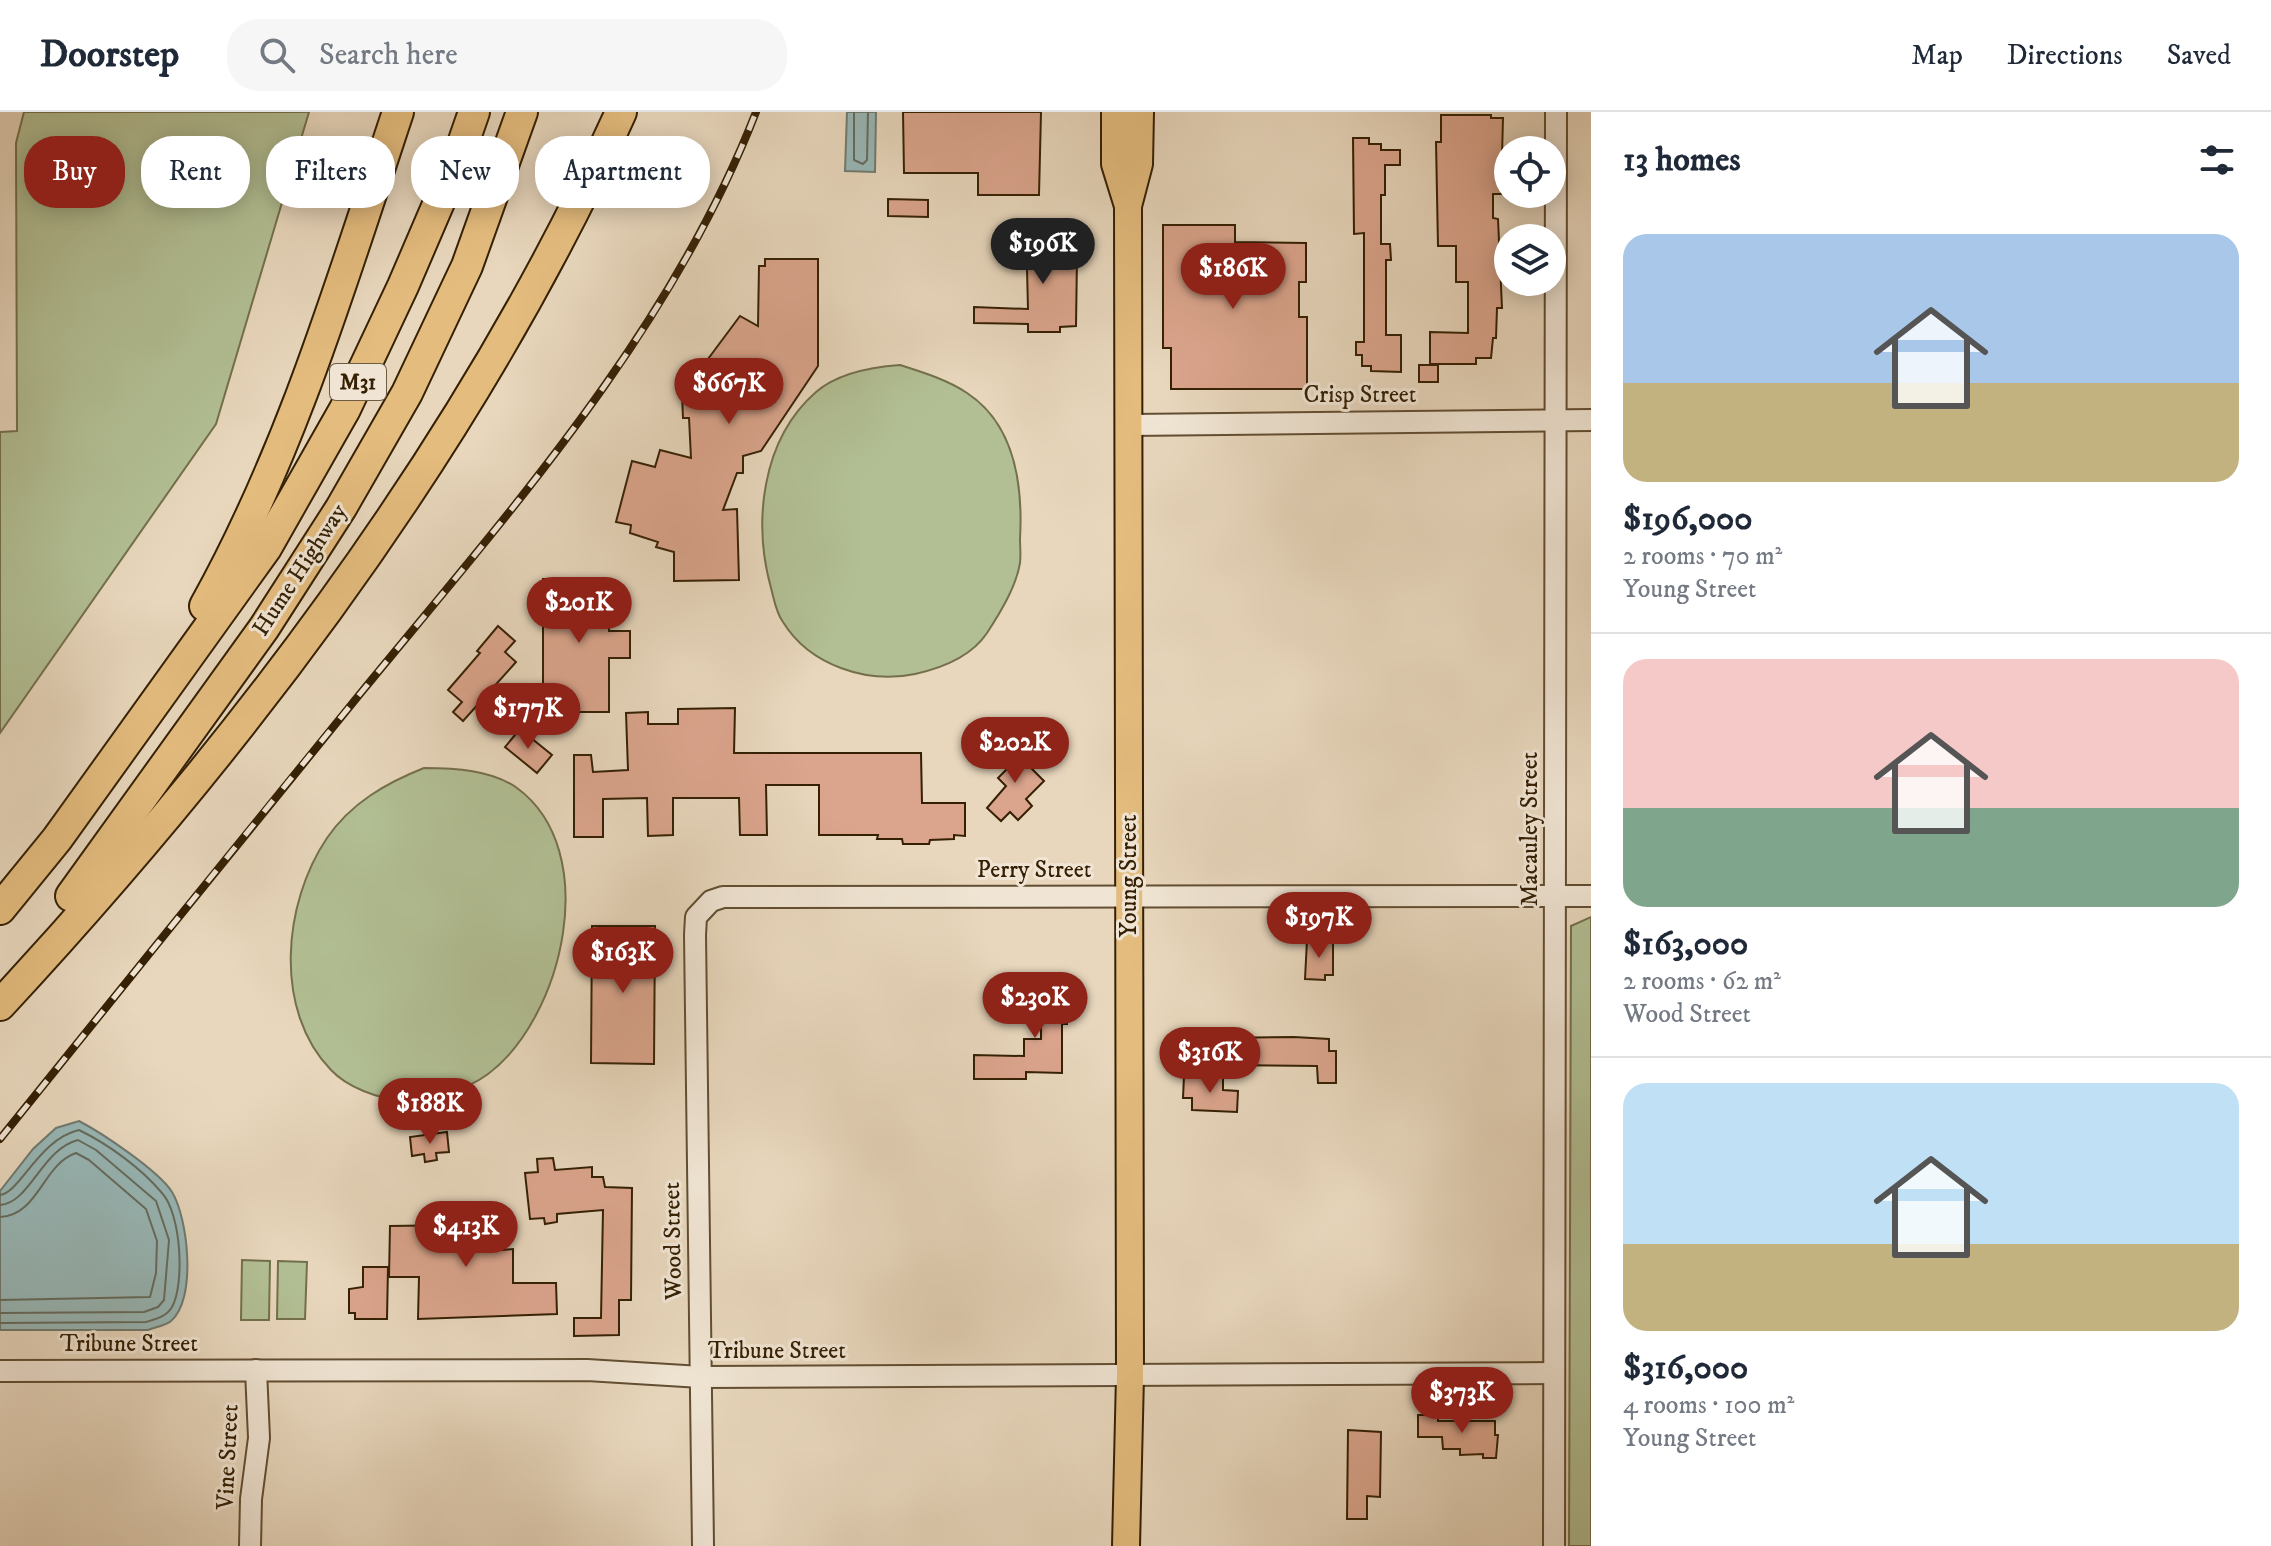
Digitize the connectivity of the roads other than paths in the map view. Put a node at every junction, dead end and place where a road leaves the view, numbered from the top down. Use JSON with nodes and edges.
{"nodes":[{"id":1,"x":398,"y":112,"type":"edge"},
{"id":2,"x":474,"y":112,"type":"edge"},
{"id":3,"x":522,"y":112,"type":"edge"},
{"id":4,"x":621,"y":112,"type":"edge"},
{"id":5,"x":1115,"y":112,"type":"edge"},
{"id":6,"x":1140,"y":112,"type":"edge"},
{"id":7,"x":1556,"y":112,"type":"edge"},
{"id":8,"x":1128,"y":206,"type":"junction"},
{"id":9,"x":1557,"y":420,"type":"junction"},
{"id":10,"x":1591,"y":420,"type":"edge"},
{"id":11,"x":1130,"y":425,"type":"junction"},
{"id":12,"x":135,"y":730,"type":"junction"},
{"id":13,"x":1556,"y":896,"type":"junction"},
{"id":14,"x":1591,"y":896,"type":"edge"},
{"id":15,"x":1129,"y":897,"type":"junction"},
{"id":16,"x":0,"y":909,"type":"edge"},
{"id":17,"x":695,"y":935,"type":"joint"},
{"id":18,"x":0,"y":984,"type":"edge"},
{"id":19,"x":0,"y":1005,"type":"edge"},
{"id":20,"x":256,"y":1370,"type":"junction"},
{"id":21,"x":0,"y":1371,"type":"edge"},
{"id":22,"x":1554,"y":1373,"type":"junction"},
{"id":23,"x":1130,"y":1376,"type":"junction"},
{"id":24,"x":701,"y":1377,"type":"junction"},
{"id":25,"x":250,"y":1546,"type":"edge"},
{"id":26,"x":703,"y":1546,"type":"edge"},
{"id":27,"x":1126,"y":1546,"type":"edge"},
{"id":28,"x":1554,"y":1546,"type":"edge"}],
"edges":[{"from":1,"to":12,"type":"highway"},
{"from":2,"to":12,"type":"highway","name":"Hume Highway","number":"M31"},
{"from":3,"to":18,"type":"highway","name":"Hume Highway","number":"M31"},
{"from":4,"to":19,"type":"highway"},
{"from":5,"to":8,"type":"main road","name":"Young Street"},
{"from":6,"to":8,"type":"main road","name":"Young Street"},
{"from":7,"to":9,"type":"street","name":"Macauley Street"},
{"from":8,"to":11,"type":"main road","name":"Young Street"},
{"from":9,"to":10,"type":"street","name":"Crisp Street"},
{"from":9,"to":11,"type":"street","name":"Crisp Street"},
{"from":9,"to":13,"type":"street","name":"Macauley Street"},
{"from":11,"to":15,"type":"main road","name":"Young Street"},
{"from":12,"to":16,"type":"highway","name":"Hume Highway","number":"M31"},
{"from":13,"to":14,"type":"street","name":"Perry Street"},
{"from":13,"to":15,"type":"street","name":"Perry Street"},
{"from":13,"to":22,"type":"street","name":"Macauley Street"},
{"from":15,"to":17,"type":"street","name":"Perry Street"},
{"from":15,"to":23,"type":"main road","name":"Young Street"},
{"from":17,"to":24,"type":"street","name":"Wood Street"},
{"from":20,"to":21,"type":"street","name":"Tribune Street"},
{"from":20,"to":24,"type":"street","name":"Tribune Street"},
{"from":20,"to":25,"type":"street","name":"Vine Street"},
{"from":22,"to":23,"type":"street","name":"Tribune Street"},
{"from":22,"to":28,"type":"street","name":"Macauley Street"},
{"from":23,"to":24,"type":"street","name":"Tribune Street"},
{"from":23,"to":27,"type":"main road","name":"Young Street"},
{"from":24,"to":26,"type":"street","name":"Wood Street"}]}
